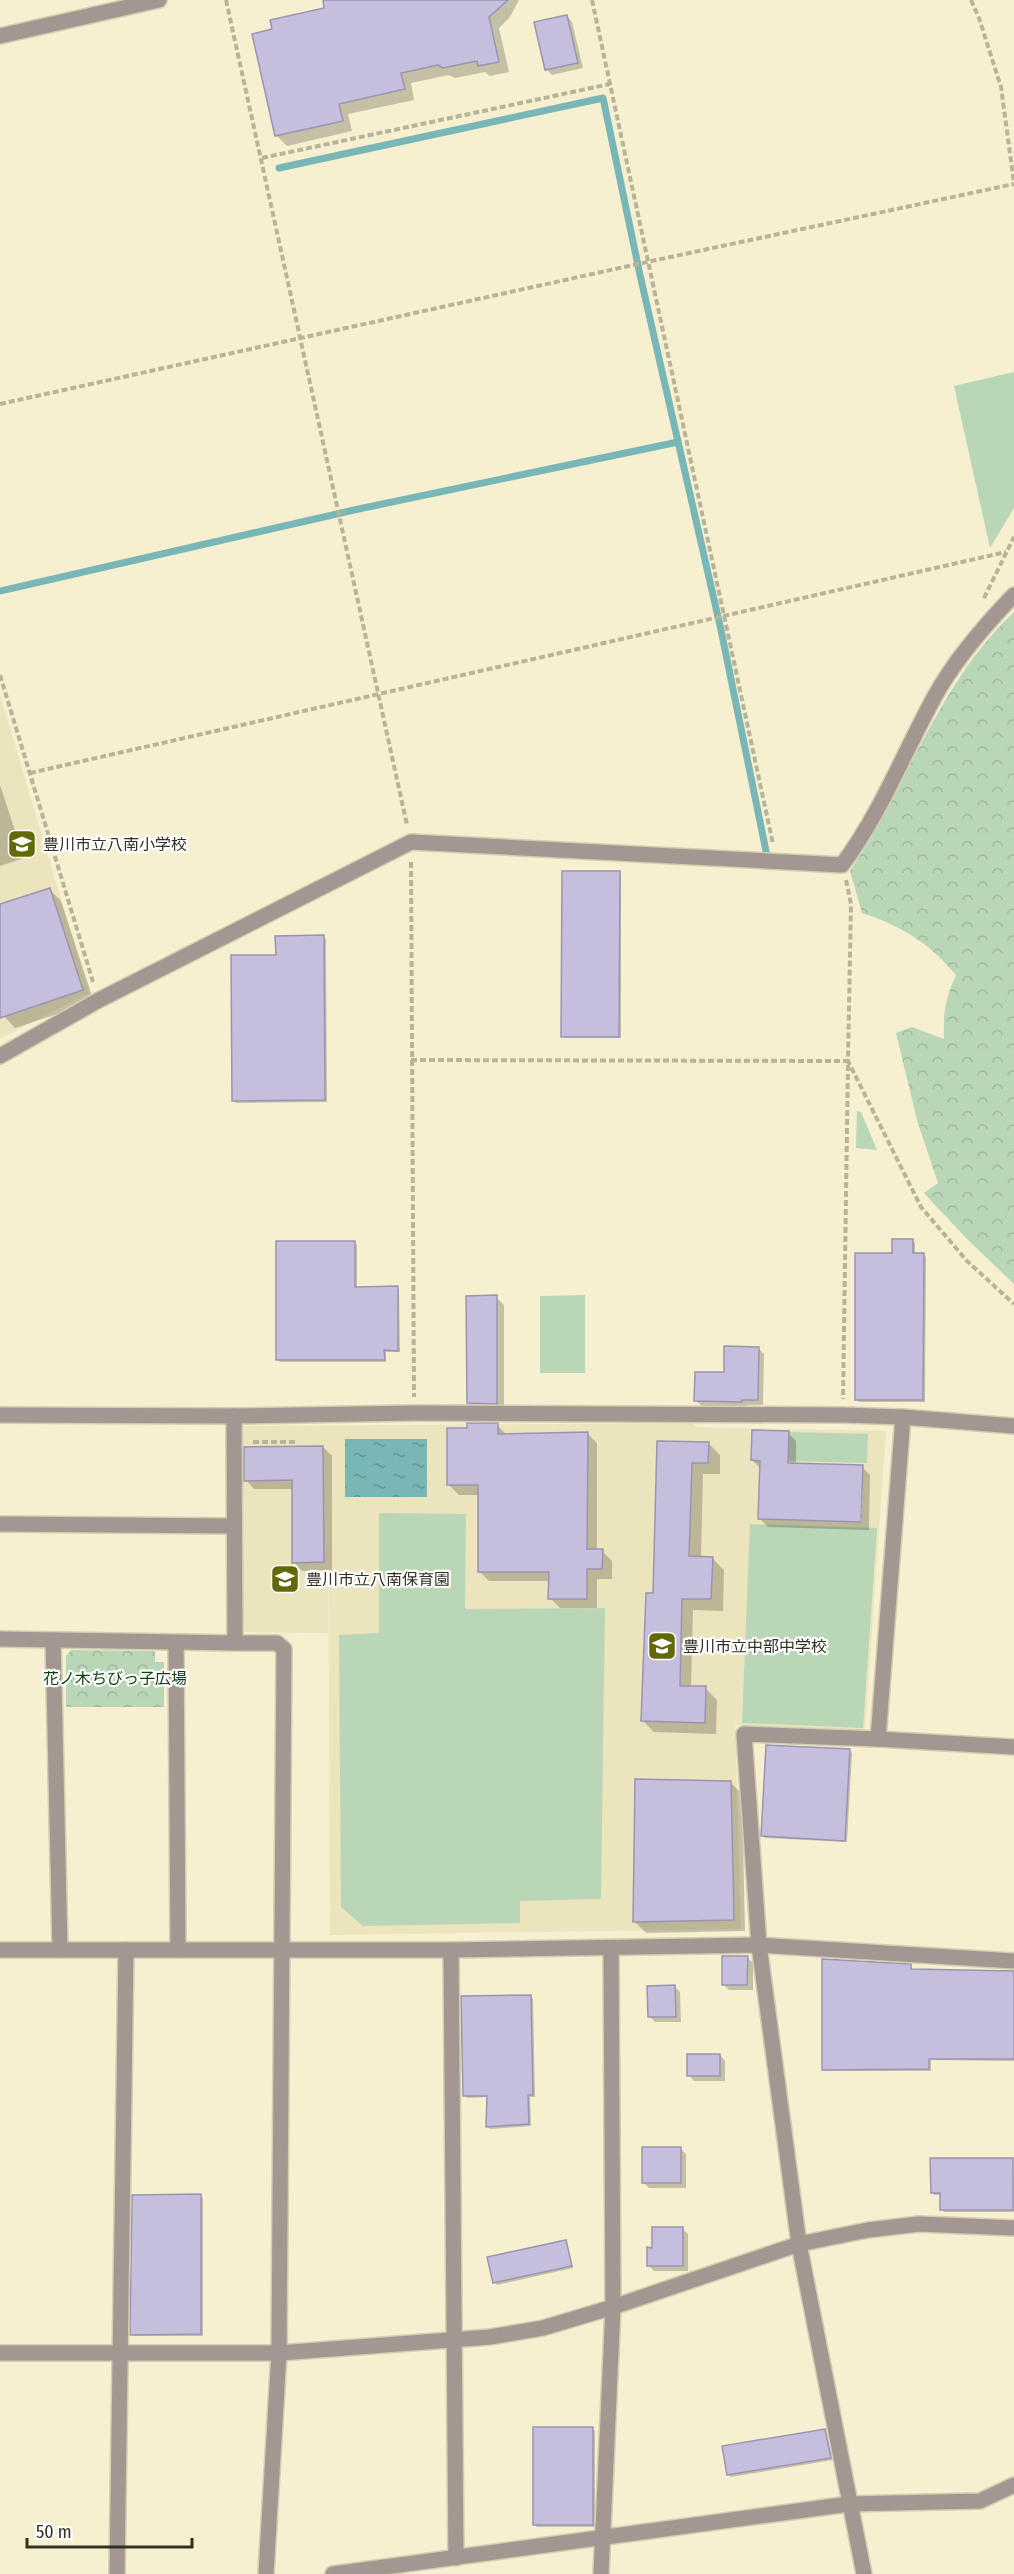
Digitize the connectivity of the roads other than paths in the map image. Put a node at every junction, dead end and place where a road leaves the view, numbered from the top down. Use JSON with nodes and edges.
{"nodes":[{"id":1,"x":159,"y":0,"type":"edge"},
{"id":2,"x":0,"y":36,"type":"edge"},
{"id":3,"x":1014,"y":595,"type":"edge"},
{"id":4,"x":0,"y":1056,"type":"edge"},
{"id":5,"x":0,"y":1415,"type":"edge"},
{"id":6,"x":234,"y":1416,"type":"junction"},
{"id":7,"x":903,"y":1417,"type":"junction"},
{"id":8,"x":1014,"y":1426,"type":"edge"},
{"id":9,"x":0,"y":1524,"type":"edge"},
{"id":10,"x":234,"y":1526,"type":"junction"},
{"id":11,"x":0,"y":1640,"type":"edge"},
{"id":12,"x":53,"y":1640,"type":"junction"},
{"id":13,"x":176,"y":1643,"type":"junction"},
{"id":14,"x":235,"y":1643,"type":"junction"},
{"id":15,"x":878,"y":1739,"type":"junction"},
{"id":16,"x":1014,"y":1747,"type":"edge"},
{"id":17,"x":759,"y":1945,"type":"junction"},
{"id":18,"x":610,"y":1948,"type":"junction"},
{"id":19,"x":0,"y":1950,"type":"edge"},
{"id":20,"x":60,"y":1950,"type":"junction"},
{"id":21,"x":126,"y":1950,"type":"junction"},
{"id":22,"x":178,"y":1950,"type":"junction"},
{"id":23,"x":451,"y":1950,"type":"junction"},
{"id":24,"x":282,"y":1951,"type":"junction"},
{"id":25,"x":1014,"y":1961,"type":"edge"},
{"id":26,"x":1014,"y":2228,"type":"edge"},
{"id":27,"x":799,"y":2244,"type":"junction"},
{"id":28,"x":613,"y":2307,"type":"junction"},
{"id":29,"x":453,"y":2338,"type":"junction"},
{"id":30,"x":0,"y":2353,"type":"edge"},
{"id":31,"x":279,"y":2354,"type":"junction"},
{"id":32,"x":120,"y":2355,"type":"junction"},
{"id":33,"x":1014,"y":2485,"type":"edge"},
{"id":34,"x":849,"y":2504,"type":"junction"},
{"id":35,"x":602,"y":2538,"type":"junction"},
{"id":36,"x":456,"y":2558,"type":"junction"},
{"id":37,"x":117,"y":2574,"type":"edge"},
{"id":38,"x":266,"y":2574,"type":"edge"},
{"id":39,"x":333,"y":2574,"type":"edge"},
{"id":40,"x":601,"y":2574,"type":"edge"},
{"id":41,"x":864,"y":2574,"type":"edge"}],
"edges":[{"from":1,"to":2,"type":"street"},
{"from":3,"to":4,"type":"street"},
{"from":5,"to":6,"type":"street"},
{"from":6,"to":7,"type":"street"},
{"from":6,"to":10,"type":"street"},
{"from":7,"to":8,"type":"street"},
{"from":7,"to":15,"type":"street"},
{"from":9,"to":10,"type":"street"},
{"from":10,"to":14,"type":"street"},
{"from":11,"to":12,"type":"street"},
{"from":12,"to":13,"type":"street"},
{"from":12,"to":20,"type":"street"},
{"from":13,"to":14,"type":"street"},
{"from":13,"to":22,"type":"street"},
{"from":14,"to":24,"type":"street"},
{"from":15,"to":16,"type":"street"},
{"from":15,"to":17,"type":"street"},
{"from":17,"to":18,"type":"street"},
{"from":17,"to":25,"type":"street"},
{"from":17,"to":27,"type":"street"},
{"from":18,"to":23,"type":"street"},
{"from":18,"to":28,"type":"street"},
{"from":19,"to":20,"type":"street"},
{"from":20,"to":21,"type":"street"},
{"from":21,"to":22,"type":"street"},
{"from":21,"to":32,"type":"street"},
{"from":22,"to":24,"type":"street"},
{"from":23,"to":24,"type":"street"},
{"from":23,"to":29,"type":"street"},
{"from":24,"to":31,"type":"street"},
{"from":26,"to":27,"type":"street"},
{"from":27,"to":28,"type":"street"},
{"from":27,"to":34,"type":"street"},
{"from":28,"to":29,"type":"street"},
{"from":28,"to":35,"type":"street"},
{"from":29,"to":31,"type":"street"},
{"from":29,"to":36,"type":"street"},
{"from":30,"to":32,"type":"street"},
{"from":31,"to":32,"type":"street"},
{"from":31,"to":38,"type":"street"},
{"from":32,"to":37,"type":"street"},
{"from":33,"to":34,"type":"street"},
{"from":34,"to":35,"type":"street"},
{"from":34,"to":41,"type":"street"},
{"from":35,"to":36,"type":"street"},
{"from":35,"to":40,"type":"street"},
{"from":36,"to":39,"type":"street"}]}
